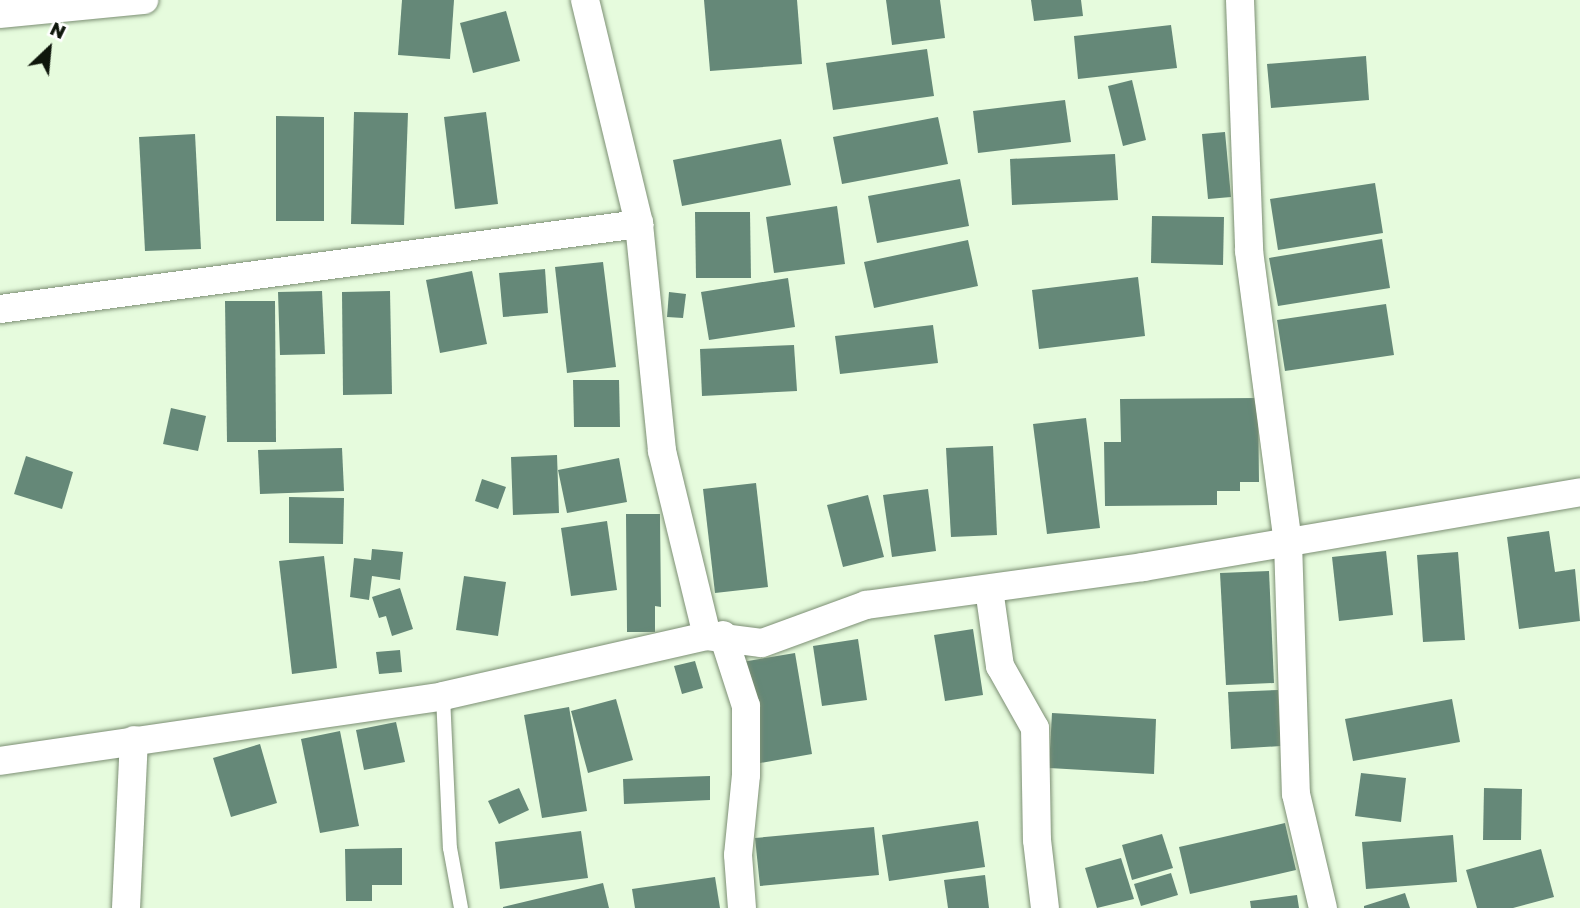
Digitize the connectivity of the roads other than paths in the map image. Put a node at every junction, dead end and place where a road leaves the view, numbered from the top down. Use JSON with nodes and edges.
{"nodes":[{"id":1,"x":144,"y":0,"type":"edge"},
{"id":2,"x":585,"y":0,"type":"edge"},
{"id":3,"x":1240,"y":0,"type":"edge"},
{"id":4,"x":49,"y":4,"type":"edge"},
{"id":5,"x":0,"y":14,"type":"edge"},
{"id":6,"x":639,"y":224,"type":"junction"},
{"id":7,"x":0,"y":309,"type":"edge"},
{"id":8,"x":1580,"y":492,"type":"edge"},
{"id":9,"x":1288,"y":542,"type":"junction"},
{"id":10,"x":989,"y":589,"type":"junction"},
{"id":11,"x":715,"y":636,"type":"junction"},
{"id":12,"x":443,"y":696,"type":"junction"},
{"id":13,"x":134,"y":740,"type":"junction"},
{"id":14,"x":0,"y":761,"type":"edge"},
{"id":15,"x":126,"y":908,"type":"edge"},
{"id":16,"x":461,"y":908,"type":"edge"},
{"id":17,"x":742,"y":908,"type":"edge"},
{"id":18,"x":1045,"y":908,"type":"edge"},
{"id":19,"x":1323,"y":908,"type":"edge"}],
"edges":[{"from":1,"to":4,"type":"street"},
{"from":2,"to":6,"type":"street"},
{"from":3,"to":9,"type":"street"},
{"from":4,"to":5,"type":"street"},
{"from":6,"to":7,"type":"street"},
{"from":6,"to":11,"type":"street"},
{"from":8,"to":9,"type":"street"},
{"from":9,"to":10,"type":"street"},
{"from":9,"to":19,"type":"street"},
{"from":10,"to":11,"type":"street"},
{"from":10,"to":18,"type":"street"},
{"from":11,"to":12,"type":"street"},
{"from":11,"to":17,"type":"street"},
{"from":12,"to":13,"type":"street"},
{"from":12,"to":16,"type":"lane"},
{"from":13,"to":14,"type":"street"},
{"from":13,"to":15,"type":"street"}]}
